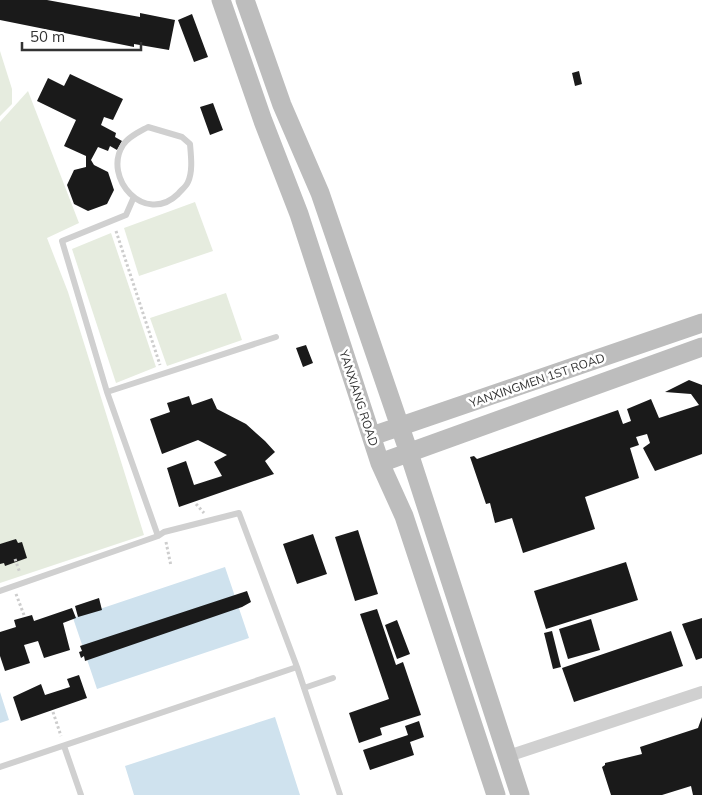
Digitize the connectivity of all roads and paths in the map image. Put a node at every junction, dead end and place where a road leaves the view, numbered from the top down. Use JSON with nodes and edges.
{"nodes":[{"id":1,"x":221,"y":0,"type":"edge"},
{"id":2,"x":245,"y":0,"type":"edge"},
{"id":3,"x":132,"y":199,"type":"junction"},
{"id":4,"x":113,"y":220,"type":"junction"},
{"id":5,"x":702,"y":323,"type":"edge"},
{"id":6,"x":276,"y":337,"type":"dead end"},
{"id":7,"x":702,"y":347,"type":"edge"},
{"id":8,"x":163,"y":374,"type":"junction"},
{"id":9,"x":107,"y":392,"type":"junction"},
{"id":10,"x":400,"y":427,"type":"junction"},
{"id":11,"x":372,"y":436,"type":"junction"},
{"id":12,"x":409,"y":453,"type":"junction"},
{"id":13,"x":380,"y":463,"type":"junction"},
{"id":14,"x":164,"y":532,"type":"junction"},
{"id":15,"x":158,"y":536,"type":"junction"},
{"id":16,"x":15,"y":559,"type":"dead end"},
{"id":17,"x":170,"y":566,"type":"dead end"},
{"id":18,"x":24,"y":583,"type":"junction"},
{"id":19,"x":13,"y":587,"type":"junction"},
{"id":20,"x":0,"y":591,"type":"edge"},
{"id":21,"x":24,"y":615,"type":"dead end"},
{"id":22,"x":297,"y":667,"type":"junction"},
{"id":23,"x":333,"y":678,"type":"dead end"},
{"id":24,"x":304,"y":688,"type":"junction"},
{"id":25,"x":702,"y":692,"type":"edge"},
{"id":26,"x":54,"y":712,"type":"dead end"},
{"id":27,"x":64,"y":746,"type":"junction"},
{"id":28,"x":508,"y":756,"type":"junction"},
{"id":29,"x":0,"y":768,"type":"edge"},
{"id":30,"x":80,"y":795,"type":"edge"},
{"id":31,"x":340,"y":795,"type":"edge"},
{"id":32,"x":496,"y":795,"type":"edge"},
{"id":33,"x":520,"y":795,"type":"edge"}],
"edges":[{"from":1,"to":11,"type":"main road","name":"YANXIANG ROAD"},
{"from":2,"to":10,"type":"main road"},
{"from":3,"to":3,"type":"lane"},
{"from":3,"to":4,"type":"lane"},
{"from":4,"to":8,"type":"path"},
{"from":4,"to":9,"type":"lane"},
{"from":5,"to":10,"type":"main road","name":"YANXINGMEN 1ST ROAD"},
{"from":6,"to":8,"type":"lane"},
{"from":7,"to":12,"type":"main road","name":"YANXINGMEN 1ST ROAD"},
{"from":8,"to":9,"type":"lane"},
{"from":9,"to":15,"type":"lane"},
{"from":10,"to":11,"type":"main road","name":"YANXINGMEN 1ST ROAD"},
{"from":10,"to":12,"type":"main road"},
{"from":11,"to":13,"type":"main road","name":"YANXIANG ROAD"},
{"from":12,"to":13,"type":"main road","name":"YANXINGMEN 1ST ROAD"},
{"from":12,"to":28,"type":"main road"},
{"from":13,"to":32,"type":"main road","name":"YANXIANG ROAD"},
{"from":14,"to":15,"type":"lane"},
{"from":14,"to":17,"type":"path"},
{"from":14,"to":22,"type":"lane"},
{"from":15,"to":18,"type":"lane"},
{"from":16,"to":18,"type":"path"},
{"from":18,"to":19,"type":"lane"},
{"from":19,"to":20,"type":"lane"},
{"from":19,"to":21,"type":"path"},
{"from":22,"to":24,"type":"lane"},
{"from":22,"to":27,"type":"lane"},
{"from":23,"to":24,"type":"lane"},
{"from":24,"to":31,"type":"lane"},
{"from":25,"to":28,"type":"street"},
{"from":26,"to":27,"type":"path"},
{"from":27,"to":29,"type":"lane"},
{"from":27,"to":30,"type":"lane"},
{"from":28,"to":33,"type":"main road"}]}
